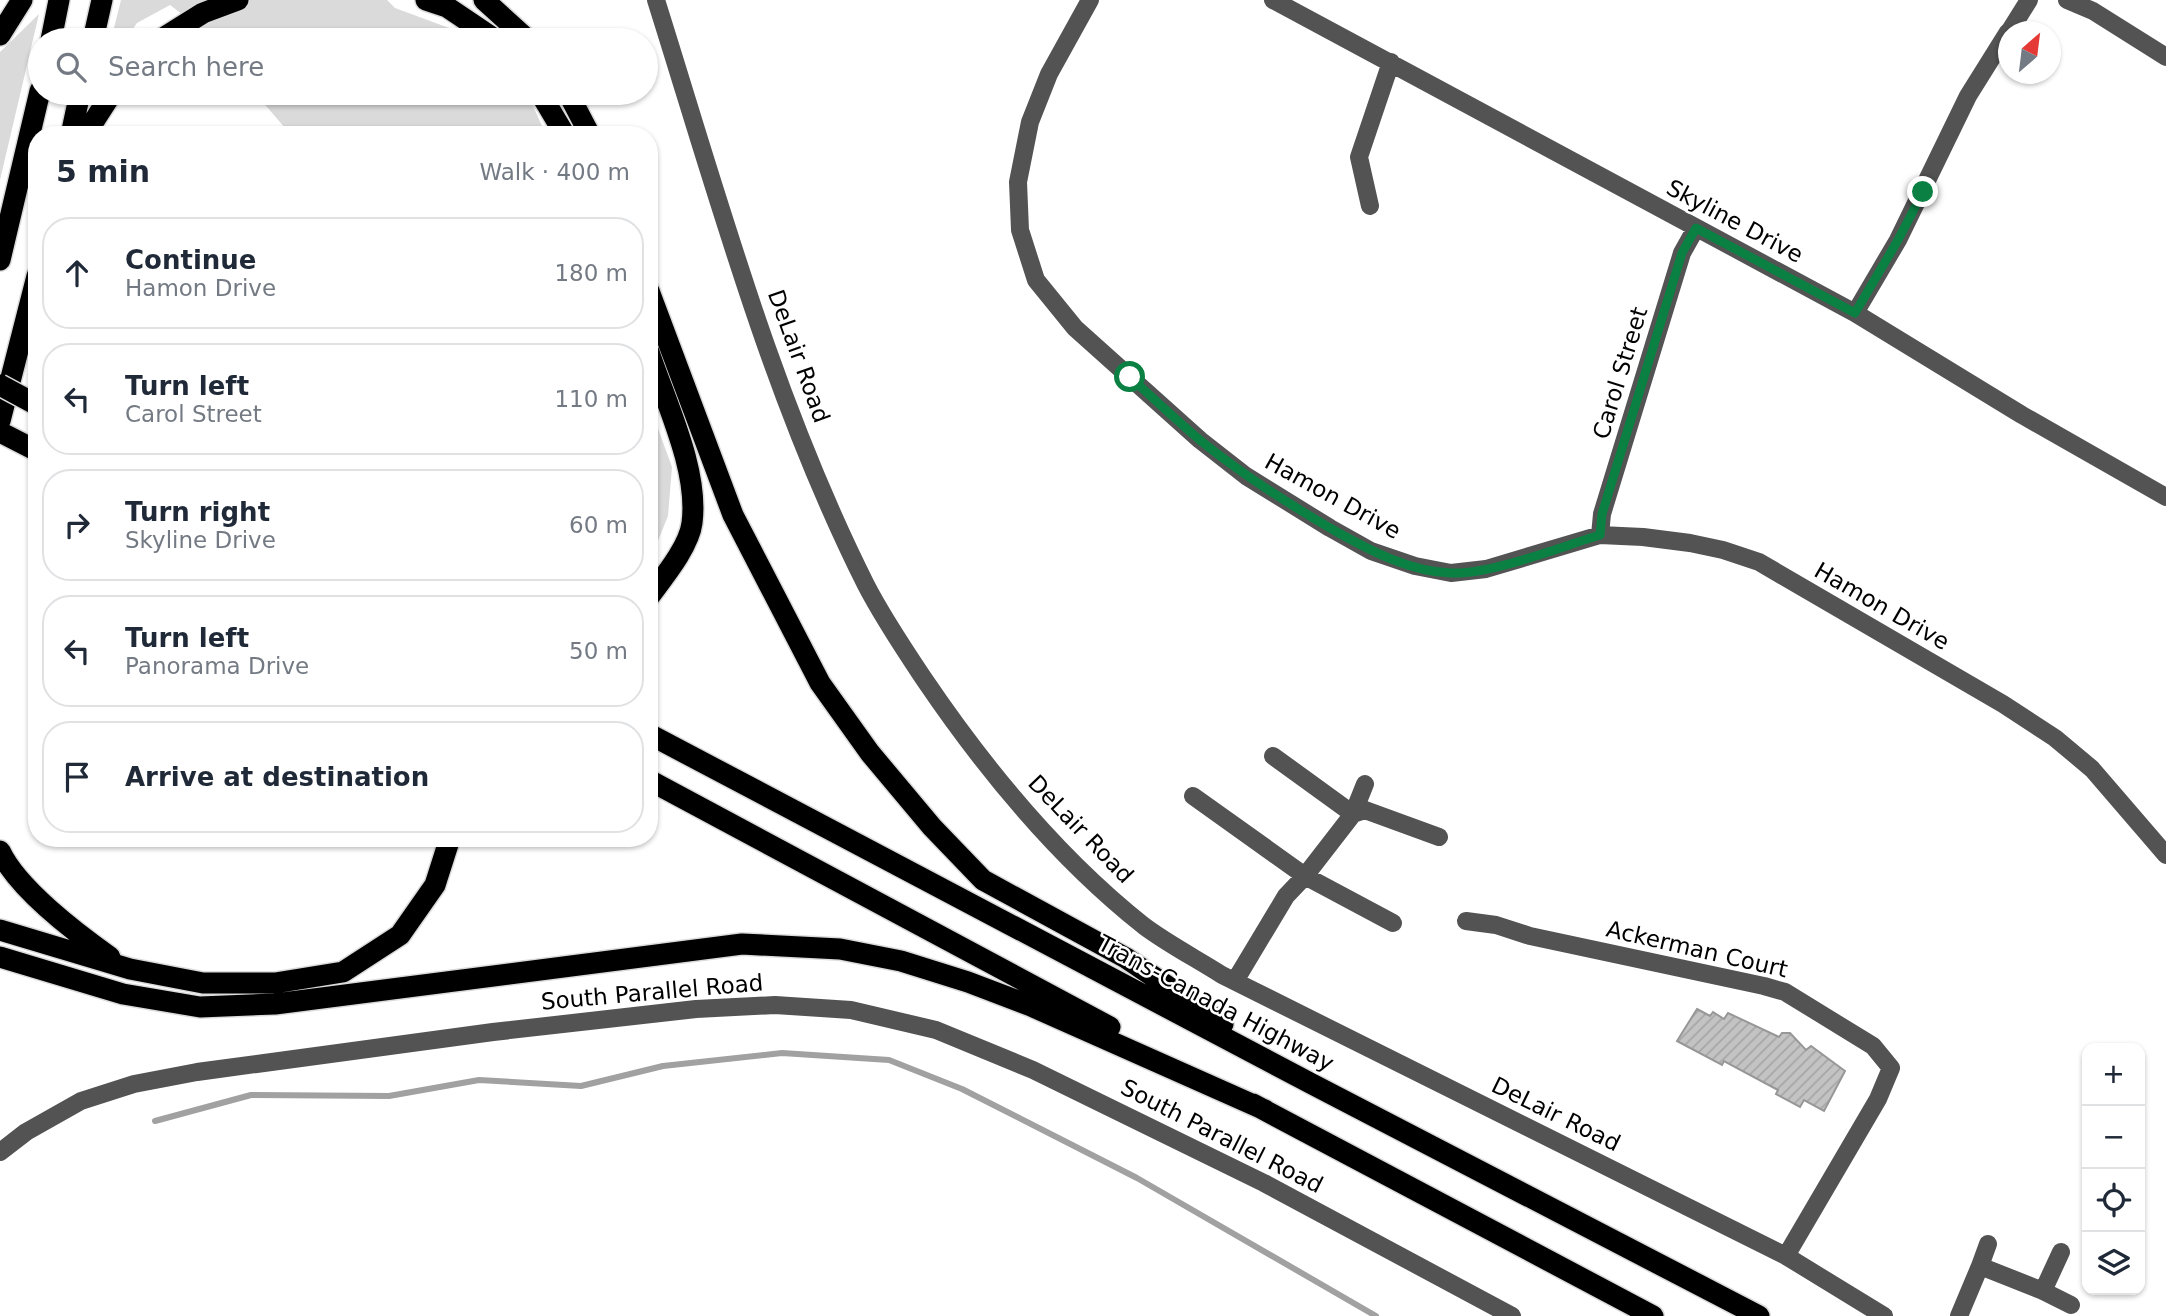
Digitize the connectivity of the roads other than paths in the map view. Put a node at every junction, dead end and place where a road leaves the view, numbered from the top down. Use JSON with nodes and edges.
{"nodes":[{"id":1,"x":22,"y":0,"type":"edge"},
{"id":2,"x":59,"y":0,"type":"edge"},
{"id":3,"x":102,"y":0,"type":"edge"},
{"id":4,"x":238,"y":0,"type":"edge"},
{"id":5,"x":426,"y":0,"type":"edge"},
{"id":6,"x":484,"y":0,"type":"edge"},
{"id":7,"x":656,"y":0,"type":"edge"},
{"id":8,"x":1090,"y":0,"type":"edge"},
{"id":9,"x":1273,"y":0,"type":"edge"},
{"id":10,"x":2029,"y":0,"type":"edge"},
{"id":11,"x":2067,"y":0,"type":"edge"},
{"id":12,"x":2016,"y":21,"type":"edge"},
{"id":13,"x":53,"y":28,"type":"edge"},
{"id":14,"x":96,"y":28,"type":"edge"},
{"id":15,"x":179,"y":28,"type":"edge"},
{"id":16,"x":478,"y":28,"type":"edge"},
{"id":17,"x":515,"y":28,"type":"edge"},
{"id":18,"x":0,"y":35,"type":"edge"},
{"id":19,"x":1998,"y":49,"type":"edge"},
{"id":20,"x":2166,"y":57,"type":"edge"},
{"id":21,"x":1391,"y":62,"type":"junction"},
{"id":22,"x":37,"y":105,"type":"edge"},
{"id":23,"x":77,"y":105,"type":"edge"},
{"id":24,"x":104,"y":105,"type":"edge"},
{"id":25,"x":547,"y":105,"type":"edge"},
{"id":26,"x":574,"y":105,"type":"edge"},
{"id":27,"x":32,"y":126,"type":"edge"},
{"id":28,"x":73,"y":126,"type":"edge"},
{"id":29,"x":91,"y":126,"type":"edge"},
{"id":30,"x":560,"y":126,"type":"edge"},
{"id":31,"x":585,"y":126,"type":"edge"},
{"id":32,"x":28,"y":142,"type":"edge"},
{"id":33,"x":1370,"y":206,"type":"dead end"},
{"id":34,"x":1696,"y":228,"type":"junction"},
{"id":35,"x":0,"y":260,"type":"edge"},
{"id":36,"x":28,"y":311,"type":"edge"},
{"id":37,"x":1855,"y":313,"type":"junction"},
{"id":38,"x":658,"y":315,"type":"edge"},
{"id":39,"x":658,"y":378,"type":"edge"},
{"id":40,"x":0,"y":385,"type":"edge"},
{"id":41,"x":28,"y":400,"type":"edge"},
{"id":42,"x":0,"y":421,"type":"edge"},
{"id":43,"x":0,"y":432,"type":"edge"},
{"id":44,"x":28,"y":446,"type":"edge"},
{"id":45,"x":2166,"y":497,"type":"edge"},
{"id":46,"x":1600,"y":535,"type":"junction"},
{"id":47,"x":658,"y":584,"type":"edge"},
{"id":48,"x":658,"y":739,"type":"edge"},
{"id":49,"x":1273,"y":756,"type":"dead end"},
{"id":50,"x":1365,"y":784,"type":"dead end"},
{"id":51,"x":658,"y":785,"type":"edge"},
{"id":52,"x":1193,"y":796,"type":"dead end"},
{"id":53,"x":1353,"y":814,"type":"junction"},
{"id":54,"x":1439,"y":837,"type":"dead end"},
{"id":55,"x":447,"y":847,"type":"edge"},
{"id":56,"x":0,"y":851,"type":"edge"},
{"id":57,"x":2166,"y":855,"type":"edge"},
{"id":58,"x":1305,"y":876,"type":"junction"},
{"id":59,"x":1466,"y":921,"type":"dead end"},
{"id":60,"x":1393,"y":923,"type":"dead end"},
{"id":61,"x":0,"y":930,"type":"edge"},
{"id":62,"x":0,"y":957,"type":"edge"},
{"id":63,"x":130,"y":970,"type":"junction"},
{"id":64,"x":1235,"y":981,"type":"junction"},
{"id":65,"x":1312,"y":1084,"type":"junction"},
{"id":66,"x":1265,"y":1110,"type":"junction"},
{"id":67,"x":0,"y":1152,"type":"edge"},
{"id":68,"x":1989,"y":1244,"type":"dead end"},
{"id":69,"x":2061,"y":1252,"type":"dead end"},
{"id":70,"x":1786,"y":1256,"type":"junction"},
{"id":71,"x":1980,"y":1266,"type":"junction"},
{"id":72,"x":2043,"y":1291,"type":"junction"},
{"id":73,"x":2071,"y":1305,"type":"dead end"},
{"id":74,"x":1512,"y":1316,"type":"edge"},
{"id":75,"x":1653,"y":1316,"type":"edge"},
{"id":76,"x":1759,"y":1316,"type":"edge"},
{"id":77,"x":1884,"y":1316,"type":"edge"},
{"id":78,"x":1959,"y":1316,"type":"edge"}],
"edges":[{"from":1,"to":18,"type":"highway"},
{"from":2,"to":13,"type":"highway"},
{"from":3,"to":14,"type":"highway"},
{"from":4,"to":15,"type":"highway"},
{"from":5,"to":16,"type":"highway"},
{"from":6,"to":17,"type":"highway"},
{"from":7,"to":64,"type":"street","name":"DeLair Road"},
{"from":8,"to":46,"type":"street","name":"Hamon Drive"},
{"from":9,"to":21,"type":"street","name":"Skyline Drive"},
{"from":10,"to":12,"type":"street"},
{"from":11,"to":20,"type":"street"},
{"from":19,"to":37,"type":"street"},
{"from":21,"to":33,"type":"street"},
{"from":21,"to":34,"type":"street","name":"Skyline Drive"},
{"from":22,"to":27,"type":"highway"},
{"from":23,"to":28,"type":"highway"},
{"from":24,"to":29,"type":"highway"},
{"from":25,"to":30,"type":"highway"},
{"from":26,"to":31,"type":"highway"},
{"from":32,"to":35,"type":"highway"},
{"from":34,"to":37,"type":"street","name":"Skyline Drive"},
{"from":34,"to":46,"type":"street","name":"Carol Street"},
{"from":36,"to":42,"type":"highway"},
{"from":37,"to":45,"type":"street","name":"Skyline Drive"},
{"from":38,"to":65,"type":"highway"},
{"from":39,"to":47,"type":"highway"},
{"from":40,"to":41,"type":"highway","bridge":true},
{"from":43,"to":44,"type":"highway"},
{"from":46,"to":57,"type":"street","name":"Hamon Drive"},
{"from":48,"to":65,"type":"highway","name":"Trans-Canada Highway"},
{"from":49,"to":53,"type":"street"},
{"from":50,"to":53,"type":"street"},
{"from":51,"to":66,"type":"highway"},
{"from":52,"to":58,"type":"street"},
{"from":53,"to":54,"type":"street"},
{"from":53,"to":58,"type":"street"},
{"from":55,"to":63,"type":"highway"},
{"from":56,"to":63,"type":"highway"},
{"from":58,"to":60,"type":"street"},
{"from":58,"to":64,"type":"street"},
{"from":59,"to":70,"type":"street","name":"Ackerman Court"},
{"from":61,"to":63,"type":"highway"},
{"from":62,"to":66,"type":"highway"},
{"from":64,"to":70,"type":"street","name":"DeLair Road"},
{"from":65,"to":76,"type":"highway","name":"Trans-Canada Highway"},
{"from":66,"to":75,"type":"highway"},
{"from":67,"to":74,"type":"street","name":"South Parallel Road"},
{"from":68,"to":71,"type":"street"},
{"from":69,"to":72,"type":"street"},
{"from":70,"to":77,"type":"street","name":"DeLair Road"},
{"from":71,"to":72,"type":"street"},
{"from":71,"to":78,"type":"street"},
{"from":72,"to":73,"type":"street"}]}
